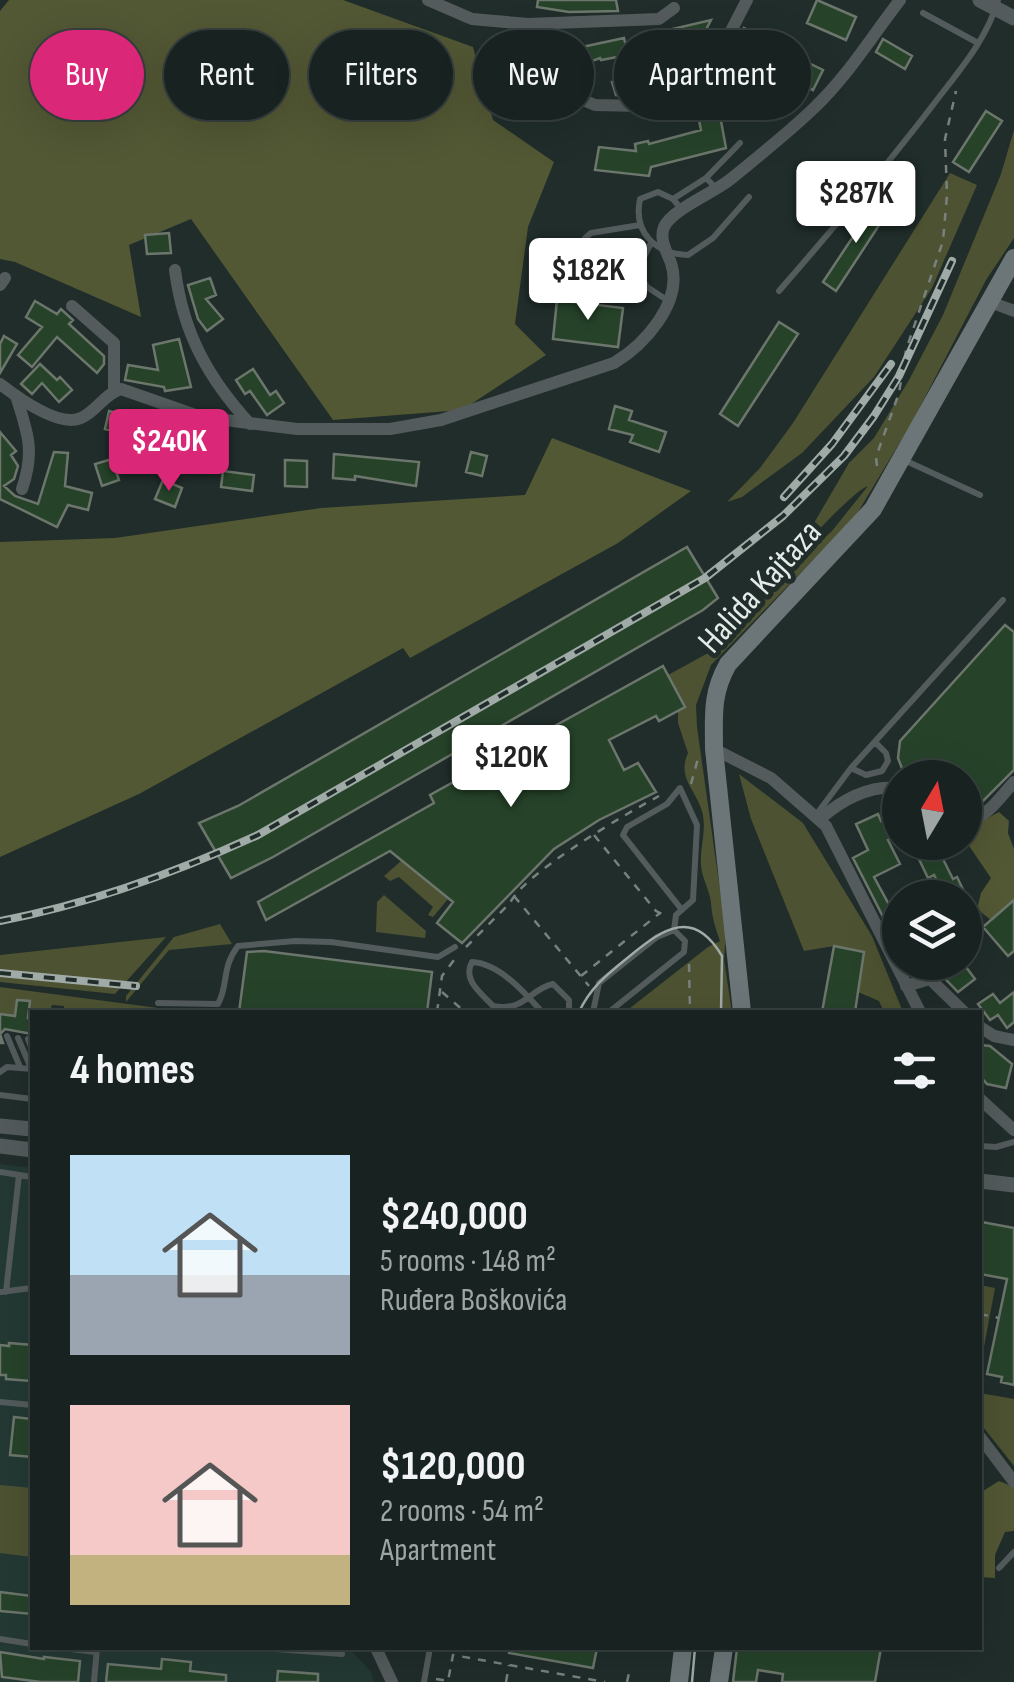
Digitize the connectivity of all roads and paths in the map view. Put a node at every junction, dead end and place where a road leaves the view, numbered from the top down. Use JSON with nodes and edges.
{"nodes":[{"id":1,"x":428,"y":0,"type":"edge"},
{"id":2,"x":747,"y":0,"type":"edge"},
{"id":3,"x":900,"y":0,"type":"edge"},
{"id":4,"x":980,"y":0,"type":"edge"},
{"id":5,"x":997,"y":4,"type":"edge"},
{"id":6,"x":674,"y":8,"type":"dead end"},
{"id":7,"x":923,"y":13,"type":"dead end"},
{"id":8,"x":1014,"y":18,"type":"edge"},
{"id":9,"x":528,"y":24,"type":"junction"},
{"id":10,"x":978,"y":44,"type":"junction"},
{"id":11,"x":959,"y":70,"type":"junction"},
{"id":12,"x":740,"y":144,"type":"dead end"},
{"id":13,"x":706,"y":178,"type":"junction"},
{"id":14,"x":717,"y":190,"type":"junction"},
{"id":15,"x":749,"y":196,"type":"dead end"},
{"id":16,"x":678,"y":204,"type":"junction"},
{"id":17,"x":640,"y":225,"type":"junction"},
{"id":18,"x":651,"y":243,"type":"junction"},
{"id":19,"x":664,"y":252,"type":"junction"},
{"id":20,"x":1014,"y":258,"type":"edge"},
{"id":21,"x":632,"y":262,"type":"junction"},
{"id":22,"x":175,"y":270,"type":"dead end"},
{"id":23,"x":779,"y":291,"type":"dead end"},
{"id":24,"x":669,"y":301,"type":"junction"},
{"id":25,"x":990,"y":302,"type":"junction"},
{"id":26,"x":72,"y":306,"type":"dead end"},
{"id":27,"x":1014,"y":311,"type":"edge"},
{"id":28,"x":0,"y":384,"type":"edge"},
{"id":29,"x":114,"y":391,"type":"junction"},
{"id":30,"x":16,"y":396,"type":"junction"},
{"id":31,"x":250,"y":424,"type":"junction"},
{"id":32,"x":903,"y":460,"type":"junction"},
{"id":33,"x":889,"y":485,"type":"junction"},
{"id":34,"x":22,"y":489,"type":"dead end"},
{"id":35,"x":980,"y":495,"type":"dead end"},
{"id":36,"x":1003,"y":600,"type":"dead end"},
{"id":37,"x":875,"y":742,"type":"junction"},
{"id":38,"x":714,"y":749,"type":"junction"},
{"id":39,"x":851,"y":768,"type":"junction"},
{"id":40,"x":1014,"y":782,"type":"edge"},
{"id":41,"x":882,"y":788,"type":"edge"},
{"id":42,"x":663,"y":794,"type":"dead end"},
{"id":43,"x":982,"y":815,"type":"edge"},
{"id":44,"x":818,"y":817,"type":"junction"},
{"id":45,"x":594,"y":834,"type":"junction"},
{"id":46,"x":514,"y":895,"type":"junction"},
{"id":47,"x":510,"y":903,"type":"dead end"},
{"id":48,"x":682,"y":910,"type":"junction"},
{"id":49,"x":660,"y":913,"type":"junction"},
{"id":50,"x":675,"y":920,"type":"junction"},
{"id":51,"x":674,"y":930,"type":"junction"},
{"id":52,"x":480,"y":932,"type":"dead end"},
{"id":53,"x":484,"y":938,"type":"dead end"},
{"id":54,"x":455,"y":947,"type":"dead end"},
{"id":55,"x":680,"y":955,"type":"junction"},
{"id":56,"x":580,"y":978,"type":"junction"},
{"id":57,"x":584,"y":982,"type":"dead end"},
{"id":58,"x":906,"y":986,"type":"junction"},
{"id":59,"x":440,"y":991,"type":"dead end"},
{"id":60,"x":531,"y":1000,"type":"junction"},
{"id":61,"x":158,"y":1003,"type":"dead end"},
{"id":62,"x":491,"y":1009,"type":"edge"},
{"id":63,"x":463,"y":1010,"type":"edge"},
{"id":64,"x":540,"y":1010,"type":"edge"},
{"id":65,"x":570,"y":1010,"type":"edge"},
{"id":66,"x":593,"y":1010,"type":"edge"},
{"id":67,"x":611,"y":1010,"type":"edge"},
{"id":68,"x":690,"y":1010,"type":"edge"},
{"id":69,"x":742,"y":1010,"type":"edge"},
{"id":70,"x":919,"y":1010,"type":"edge"},
{"id":71,"x":962,"y":1010,"type":"edge"},
{"id":72,"x":982,"y":1028,"type":"edge"},
{"id":73,"x":6,"y":1036,"type":"dead end"},
{"id":74,"x":18,"y":1038,"type":"dead end"},
{"id":75,"x":28,"y":1039,"type":"dead end"},
{"id":76,"x":1014,"y":1040,"type":"edge"},
{"id":77,"x":30,"y":1044,"type":"edge"},
{"id":78,"x":30,"y":1064,"type":"edge"},
{"id":79,"x":20,"y":1067,"type":"junction"},
{"id":80,"x":30,"y":1068,"type":"edge"},
{"id":81,"x":0,"y":1072,"type":"edge"},
{"id":82,"x":0,"y":1095,"type":"edge"},
{"id":83,"x":30,"y":1098,"type":"edge"},
{"id":84,"x":982,"y":1101,"type":"edge"},
{"id":85,"x":0,"y":1126,"type":"edge"},
{"id":86,"x":30,"y":1129,"type":"edge"},
{"id":87,"x":1014,"y":1130,"type":"edge"},
{"id":88,"x":1014,"y":1142,"type":"edge"},
{"id":89,"x":0,"y":1146,"type":"edge"},
{"id":90,"x":982,"y":1146,"type":"edge"},
{"id":91,"x":30,"y":1150,"type":"edge"},
{"id":92,"x":0,"y":1172,"type":"edge"},
{"id":93,"x":19,"y":1175,"type":"junction"},
{"id":94,"x":30,"y":1177,"type":"edge"},
{"id":95,"x":982,"y":1181,"type":"edge"},
{"id":96,"x":1014,"y":1185,"type":"edge"},
{"id":97,"x":29,"y":1288,"type":"edge"},
{"id":98,"x":3,"y":1292,"type":"edge"},
{"id":99,"x":982,"y":1314,"type":"edge"},
{"id":100,"x":999,"y":1318,"type":"dead end"},
{"id":101,"x":0,"y":1402,"type":"edge"},
{"id":102,"x":30,"y":1405,"type":"edge"},
{"id":103,"x":982,"y":1440,"type":"edge"},
{"id":104,"x":1014,"y":1482,"type":"edge"},
{"id":105,"x":1014,"y":1552,"type":"edge"},
{"id":106,"x":999,"y":1568,"type":"dead end"},
{"id":107,"x":0,"y":1639,"type":"edge"},
{"id":108,"x":30,"y":1644,"type":"edge"},
{"id":109,"x":96,"y":1650,"type":"edge"},
{"id":110,"x":297,"y":1650,"type":"edge"},
{"id":111,"x":377,"y":1650,"type":"edge"},
{"id":112,"x":430,"y":1650,"type":"edge"},
{"id":113,"x":466,"y":1650,"type":"edge"},
{"id":114,"x":683,"y":1650,"type":"edge"},
{"id":115,"x":724,"y":1650,"type":"edge"},
{"id":116,"x":342,"y":1654,"type":"dead end"},
{"id":117,"x":464,"y":1658,"type":"junction"},
{"id":118,"x":509,"y":1664,"type":"junction"},
{"id":119,"x":548,"y":1672,"type":"junction"},
{"id":120,"x":628,"y":1672,"type":"dead end"},
{"id":121,"x":424,"y":1679,"type":"edge"},
{"id":122,"x":448,"y":1681,"type":"edge"},
{"id":123,"x":94,"y":1682,"type":"edge"},
{"id":124,"x":392,"y":1682,"type":"edge"},
{"id":125,"x":456,"y":1682,"type":"edge"},
{"id":126,"x":506,"y":1682,"type":"edge"},
{"id":127,"x":547,"y":1682,"type":"edge"},
{"id":128,"x":605,"y":1682,"type":"edge"},
{"id":129,"x":627,"y":1682,"type":"edge"},
{"id":130,"x":679,"y":1682,"type":"edge"},
{"id":131,"x":719,"y":1682,"type":"edge"}],
"edges":[{"from":1,"to":9,"type":"street"},
{"from":2,"to":9,"type":"street"},
{"from":3,"to":14,"type":"street"},
{"from":4,"to":5,"type":"street"},
{"from":5,"to":8,"type":"street"},
{"from":5,"to":10,"type":"lane"},
{"from":6,"to":9,"type":"street"},
{"from":7,"to":10,"type":"lane"},
{"from":10,"to":11,"type":"lane"},
{"from":11,"to":23,"type":"lane"},
{"from":11,"to":33,"type":"path"},
{"from":12,"to":13,"type":"lane"},
{"from":13,"to":14,"type":"lane"},
{"from":13,"to":16,"type":"lane"},
{"from":14,"to":16,"type":"street"},
{"from":15,"to":19,"type":"lane"},
{"from":16,"to":17,"type":"lane"},
{"from":16,"to":19,"type":"street"},
{"from":17,"to":18,"type":"lane"},
{"from":17,"to":21,"type":"lane"},
{"from":18,"to":19,"type":"lane"},
{"from":18,"to":21,"type":"lane"},
{"from":19,"to":24,"type":"street"},
{"from":20,"to":25,"type":"main road","name":"Halida Kajtaza"},
{"from":21,"to":24,"type":"lane"},
{"from":22,"to":31,"type":"street"},
{"from":24,"to":31,"type":"street"},
{"from":25,"to":27,"type":"street"},
{"from":25,"to":32,"type":"main road","name":"Halida Kajtaza"},
{"from":26,"to":29,"type":"street"},
{"from":28,"to":30,"type":"street"},
{"from":29,"to":30,"type":"street"},
{"from":29,"to":31,"type":"street"},
{"from":30,"to":34,"type":"street"},
{"from":32,"to":33,"type":"main road","name":"Halida Kajtaza"},
{"from":32,"to":35,"type":"lane"},
{"from":33,"to":38,"type":"main road","name":"Halida Kajtaza"},
{"from":36,"to":37,"type":"lane"},
{"from":37,"to":39,"type":"lane"},
{"from":37,"to":39,"type":"lane"},
{"from":38,"to":44,"type":"street"},
{"from":38,"to":69,"type":"main road","name":"Halida Kajtaza"},
{"from":39,"to":44,"type":"lane"},
{"from":40,"to":43,"type":"street"},
{"from":41,"to":44,"type":"street"},
{"from":42,"to":45,"type":"path"},
{"from":44,"to":58,"type":"street"},
{"from":45,"to":46,"type":"path"},
{"from":45,"to":49,"type":"path"},
{"from":46,"to":47,"type":"path"},
{"from":46,"to":56,"type":"path"},
{"from":48,"to":48,"type":"lane"},
{"from":48,"to":50,"type":"lane"},
{"from":49,"to":50,"type":"path"},
{"from":49,"to":56,"type":"path"},
{"from":50,"to":51,"type":"lane"},
{"from":51,"to":55,"type":"lane"},
{"from":51,"to":66,"type":"lane"},
{"from":52,"to":53,"type":"path"},
{"from":54,"to":61,"type":"lane"},
{"from":55,"to":67,"type":"lane"},
{"from":55,"to":68,"type":"path"},
{"from":56,"to":57,"type":"path"},
{"from":58,"to":70,"type":"street"},
{"from":58,"to":71,"type":"street"},
{"from":59,"to":63,"type":"path"},
{"from":60,"to":62,"type":"lane"},
{"from":60,"to":62,"type":"lane"},
{"from":60,"to":64,"type":"lane"},
{"from":60,"to":65,"type":"lane"},
{"from":72,"to":76,"type":"street"},
{"from":73,"to":79,"type":"lane"},
{"from":74,"to":78,"type":"lane"},
{"from":75,"to":77,"type":"lane"},
{"from":79,"to":80,"type":"lane"},
{"from":79,"to":81,"type":"lane"},
{"from":82,"to":83,"type":"lane"},
{"from":84,"to":87,"type":"street"},
{"from":85,"to":86,"type":"street"},
{"from":88,"to":90,"type":"lane"},
{"from":89,"to":91,"type":"street"},
{"from":92,"to":93,"type":"lane"},
{"from":93,"to":94,"type":"lane"},
{"from":93,"to":98,"type":"lane"},
{"from":95,"to":96,"type":"street"},
{"from":97,"to":98,"type":"lane"},
{"from":99,"to":100,"type":"path"},
{"from":101,"to":102,"type":"lane"},
{"from":103,"to":104,"type":"street"},
{"from":105,"to":106,"type":"lane"},
{"from":107,"to":108,"type":"lane"},
{"from":109,"to":123,"type":"lane"},
{"from":110,"to":116,"type":"lane"},
{"from":111,"to":124,"type":"street"},
{"from":112,"to":121,"type":"lane"},
{"from":113,"to":117,"type":"path"},
{"from":114,"to":130,"type":"main road"},
{"from":115,"to":131,"type":"main road"},
{"from":117,"to":118,"type":"path"},
{"from":117,"to":122,"type":"path"},
{"from":118,"to":119,"type":"path"},
{"from":118,"to":126,"type":"path"},
{"from":119,"to":127,"type":"path"},
{"from":119,"to":128,"type":"path"},
{"from":120,"to":129,"type":"path"},
{"from":121,"to":122,"type":"path"},
{"from":122,"to":125,"type":"path"}]}
